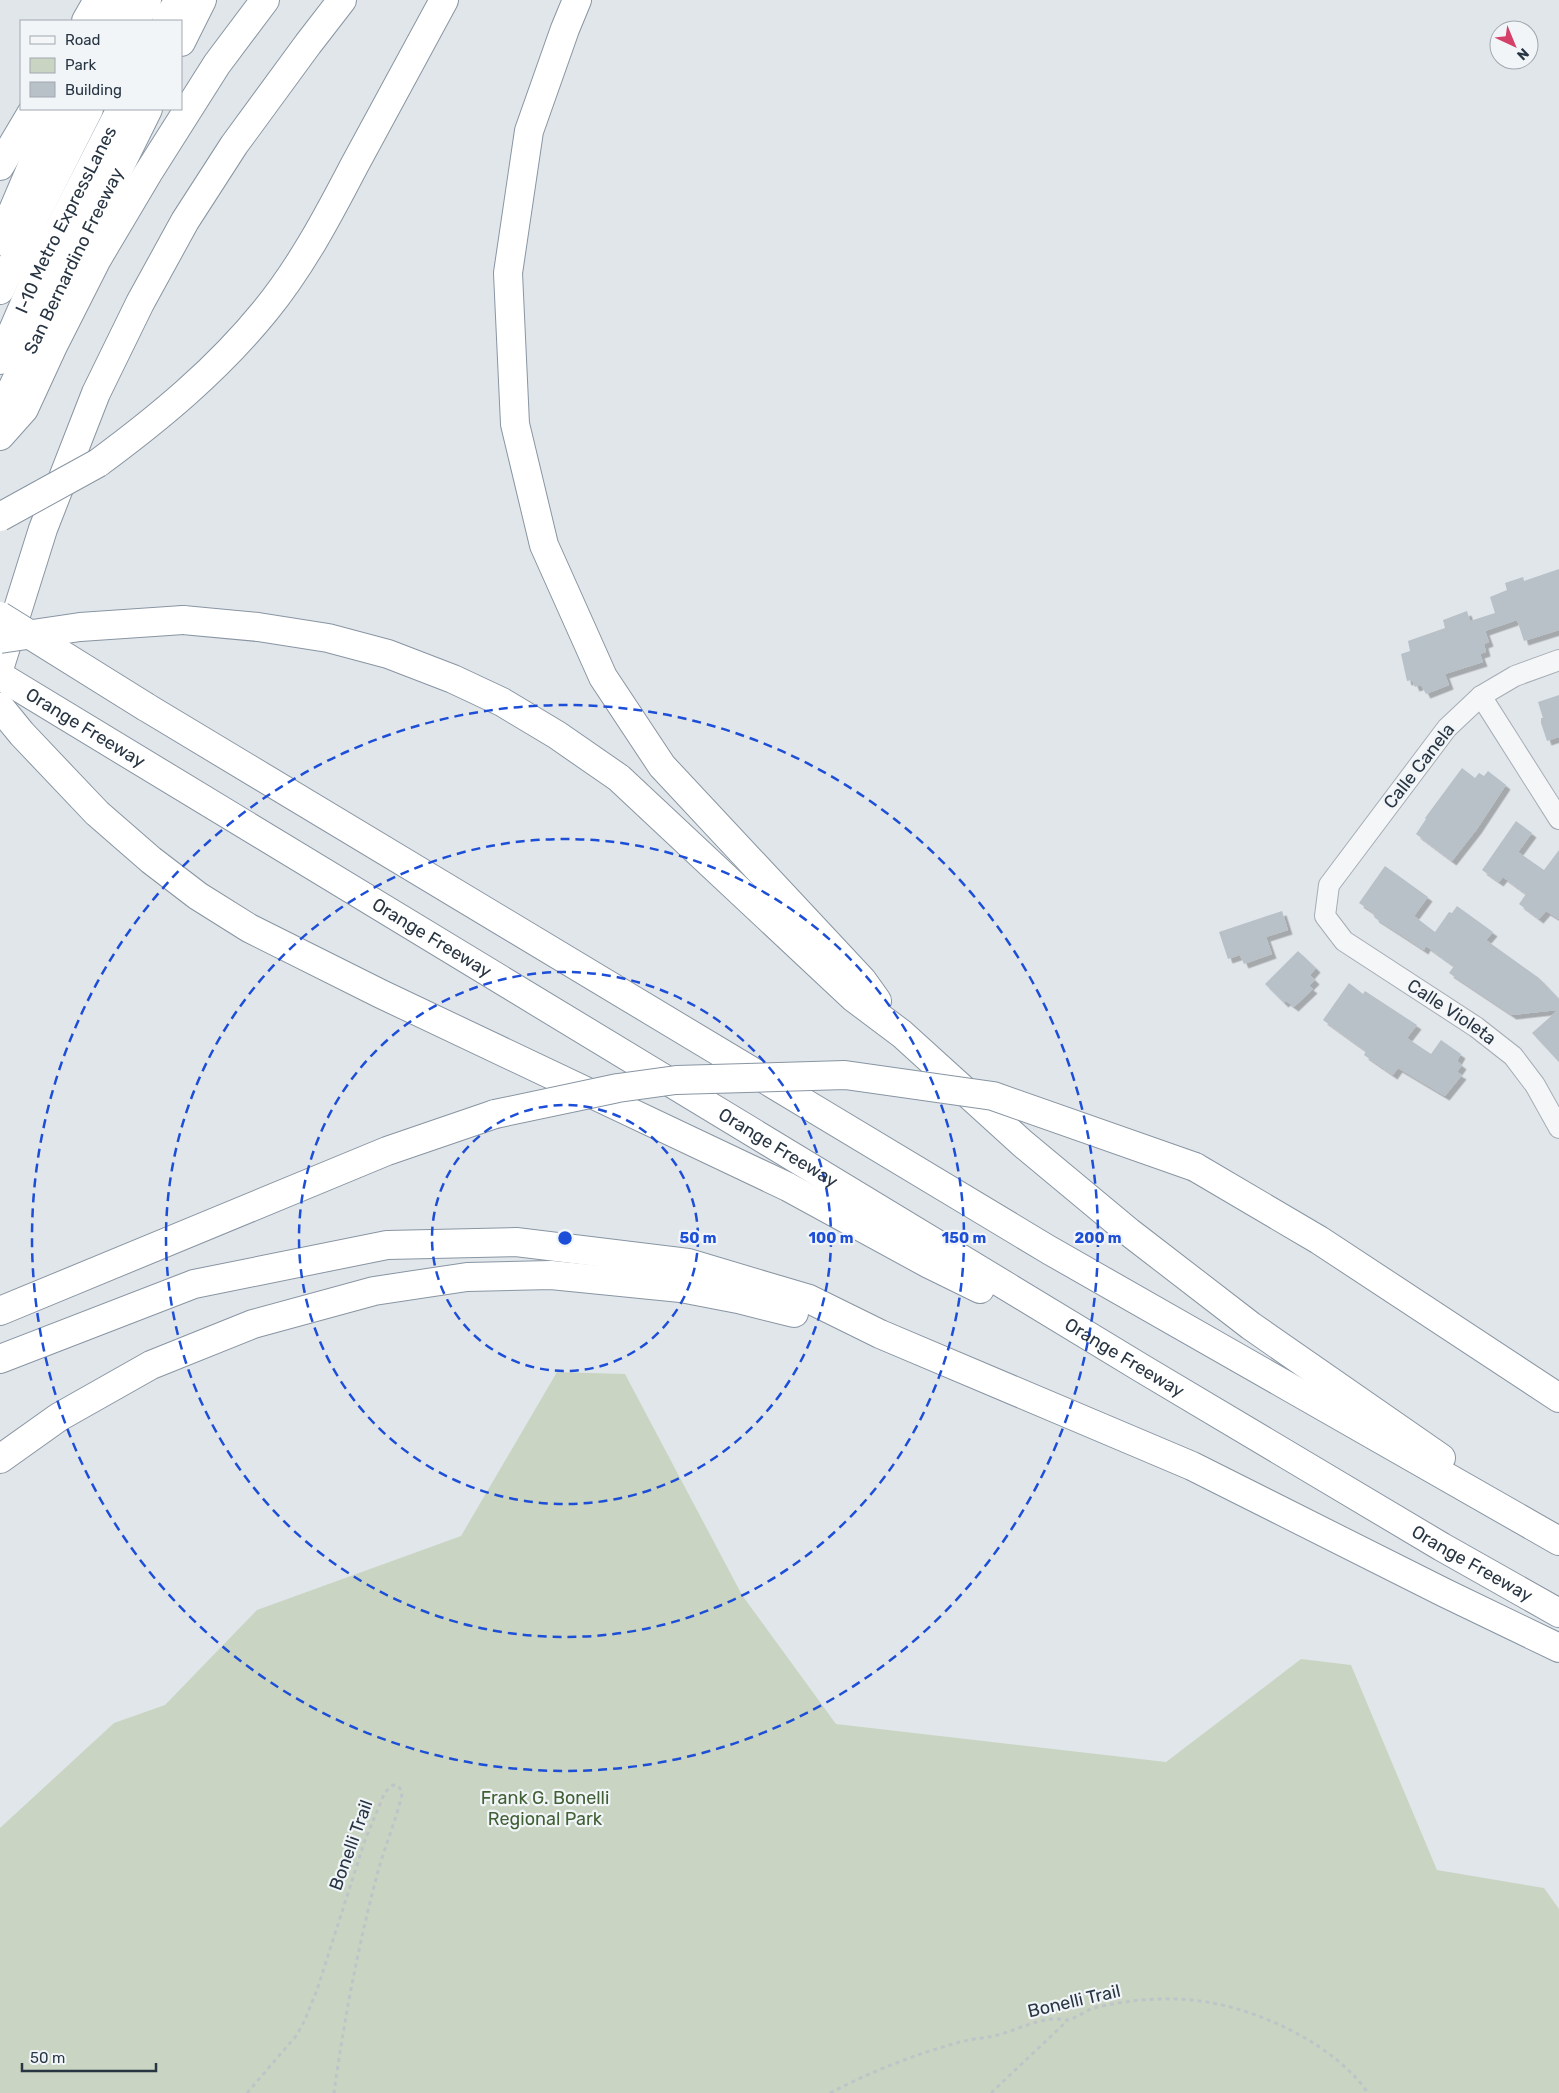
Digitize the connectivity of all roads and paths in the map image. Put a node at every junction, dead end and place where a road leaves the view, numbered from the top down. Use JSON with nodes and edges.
{"nodes":[{"id":1,"x":98,"y":0,"type":"edge"},
{"id":2,"x":122,"y":0,"type":"edge"},
{"id":3,"x":147,"y":0,"type":"edge"},
{"id":4,"x":180,"y":0,"type":"edge"},
{"id":5,"x":202,"y":0,"type":"edge"},
{"id":6,"x":265,"y":0,"type":"edge"},
{"id":7,"x":342,"y":0,"type":"edge"},
{"id":8,"x":444,"y":0,"type":"edge"},
{"id":9,"x":577,"y":0,"type":"edge"},
{"id":10,"x":87,"y":20,"type":"edge"},
{"id":11,"x":111,"y":20,"type":"edge"},
{"id":12,"x":136,"y":20,"type":"edge"},
{"id":13,"x":167,"y":20,"type":"edge"},
{"id":14,"x":182,"y":40,"type":"edge"},
{"id":15,"x":33,"y":110,"type":"edge"},
{"id":16,"x":61,"y":110,"type":"edge"},
{"id":17,"x":88,"y":110,"type":"edge"},
{"id":18,"x":120,"y":110,"type":"edge"},
{"id":19,"x":148,"y":110,"type":"edge"},
{"id":20,"x":0,"y":166,"type":"edge"},
{"id":21,"x":0,"y":241,"type":"edge"},
{"id":22,"x":0,"y":290,"type":"edge"},
{"id":23,"x":0,"y":360,"type":"edge"},
{"id":24,"x":0,"y":414,"type":"edge"},
{"id":25,"x":0,"y":436,"type":"edge"},
{"id":26,"x":0,"y":517,"type":"edge"},
{"id":27,"x":0,"y":616,"type":"edge"},
{"id":28,"x":0,"y":639,"type":"edge"},
{"id":29,"x":1559,"y":660,"type":"edge"},
{"id":30,"x":0,"y":666,"type":"edge"},
{"id":31,"x":0,"y":676,"type":"edge"},
{"id":32,"x":1481,"y":696,"type":"junction"},
{"id":33,"x":0,"y":706,"type":"edge"},
{"id":34,"x":1559,"y":819,"type":"edge"},
{"id":35,"x":1325,"y":916,"type":"joint"},
{"id":36,"x":902,"y":1034,"type":"junction"},
{"id":37,"x":1559,"y":1128,"type":"edge"},
{"id":38,"x":0,"y":1311,"type":"edge"},
{"id":39,"x":880,"y":1334,"type":"junction"},
{"id":40,"x":0,"y":1359,"type":"edge"},
{"id":41,"x":1143,"y":1369,"type":"junction"},
{"id":42,"x":1559,"y":1398,"type":"edge"},
{"id":43,"x":0,"y":1459,"type":"edge"},
{"id":44,"x":1490,"y":1503,"type":"junction"},
{"id":45,"x":1559,"y":1541,"type":"edge"},
{"id":46,"x":1559,"y":1613,"type":"edge"},
{"id":47,"x":1559,"y":1648,"type":"edge"},
{"id":48,"x":1068,"y":2020,"type":"junction"},
{"id":49,"x":247,"y":2093,"type":"edge"},
{"id":50,"x":334,"y":2093,"type":"edge"},
{"id":51,"x":830,"y":2093,"type":"edge"},
{"id":52,"x":991,"y":2093,"type":"edge"},
{"id":53,"x":1368,"y":2093,"type":"edge"}],
"edges":[{"from":1,"to":10,"type":"highway"},
{"from":2,"to":11,"type":"highway"},
{"from":3,"to":12,"type":"highway"},
{"from":4,"to":13,"type":"highway"},
{"from":5,"to":14,"type":"highway"},
{"from":6,"to":25,"type":"highway"},
{"from":7,"to":30,"type":"highway"},
{"from":8,"to":26,"type":"highway","bridge":true},
{"from":9,"to":36,"type":"highway"},
{"from":15,"to":20,"type":"highway"},
{"from":16,"to":21,"type":"highway"},
{"from":17,"to":22,"type":"highway","name":"I-10 Metro ExpressLanes"},
{"from":18,"to":23,"type":"highway","name":"I-10 Metro ExpressLanes"},
{"from":19,"to":24,"type":"highway","name":"San Bernardino Freeway"},
{"from":27,"to":44,"type":"highway","bridge":true},
{"from":28,"to":36,"type":"highway","bridge":true},
{"from":29,"to":32,"type":"street","name":"Calle Canela"},
{"from":31,"to":41,"type":"highway","name":"Orange Freeway"},
{"from":32,"to":34,"type":"street"},
{"from":32,"to":35,"type":"street","name":"Calle Canela"},
{"from":33,"to":41,"type":"highway"},
{"from":35,"to":37,"type":"street","name":"Calle Violeta"},
{"from":36,"to":44,"type":"highway"},
{"from":38,"to":42,"type":"highway","bridge":true},
{"from":39,"to":40,"type":"highway"},
{"from":39,"to":43,"type":"highway"},
{"from":39,"to":47,"type":"highway"},
{"from":41,"to":46,"type":"highway","name":"Orange Freeway"},
{"from":44,"to":45,"type":"highway"},
{"from":48,"to":51,"type":"path","name":"Bonelli Trail"},
{"from":48,"to":52,"type":"path"},
{"from":48,"to":53,"type":"path","name":"Bonelli Trail"},
{"from":49,"to":50,"type":"path","name":"Bonelli Trail"}]}
